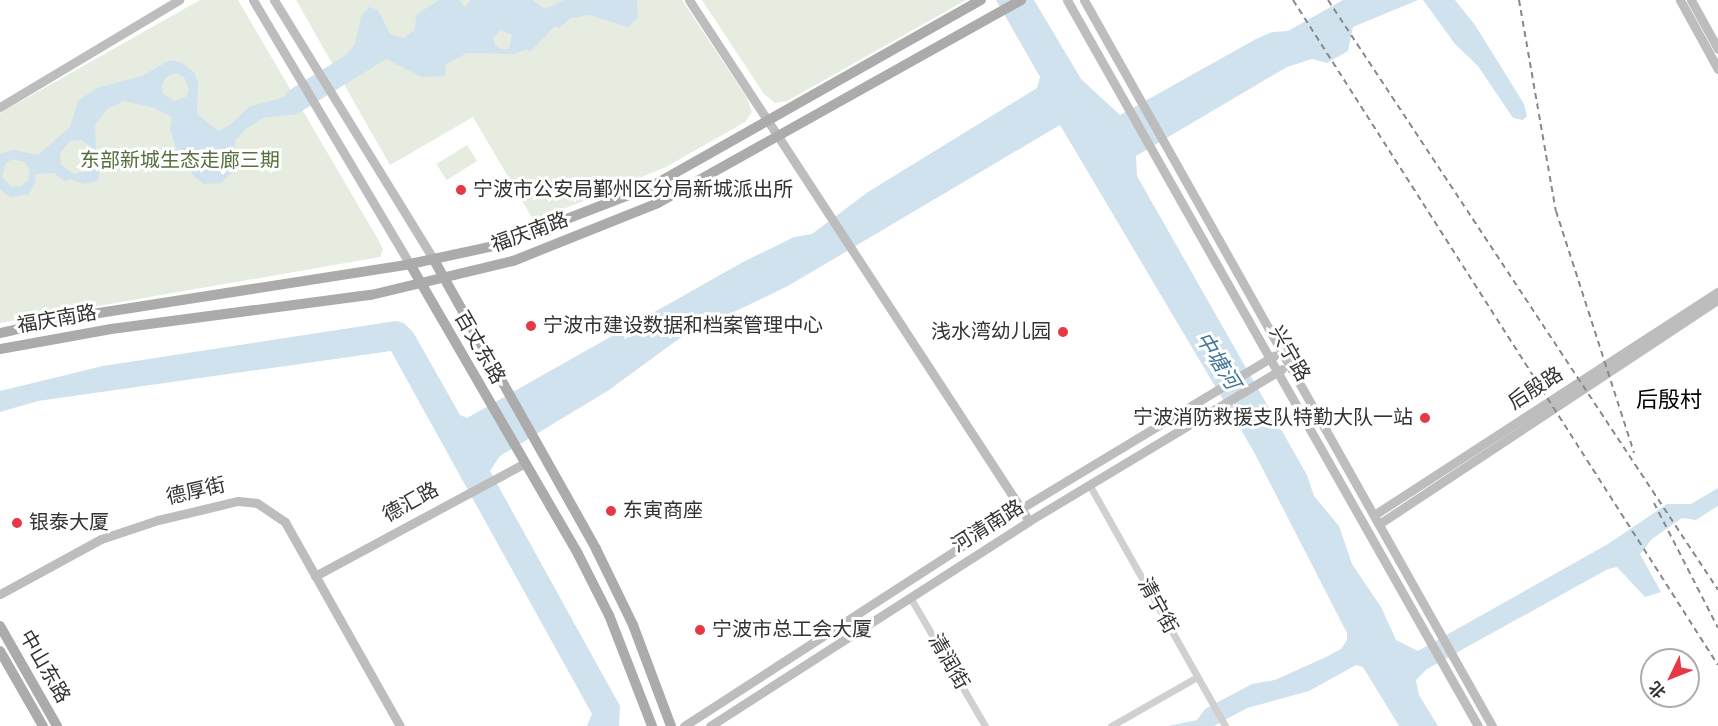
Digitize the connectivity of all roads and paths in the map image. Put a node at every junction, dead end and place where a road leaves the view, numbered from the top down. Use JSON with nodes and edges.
{"nodes":[{"id":1,"x":179,"y":0,"type":"edge"},
{"id":2,"x":274,"y":0,"type":"edge"},
{"id":3,"x":689,"y":0,"type":"edge"},
{"id":4,"x":981,"y":0,"type":"edge"},
{"id":5,"x":1021,"y":0,"type":"edge"},
{"id":6,"x":1067,"y":0,"type":"edge"},
{"id":7,"x":1084,"y":0,"type":"edge"},
{"id":8,"x":1680,"y":0,"type":"edge"},
{"id":9,"x":1691,"y":0,"type":"edge"},
{"id":10,"x":253,"y":2,"type":"edge"},
{"id":11,"x":1718,"y":49,"type":"edge"},
{"id":12,"x":1718,"y":69,"type":"edge"},
{"id":13,"x":0,"y":107,"type":"edge"},
{"id":14,"x":767,"y":120,"type":"junction"},
{"id":15,"x":779,"y":137,"type":"junction"},
{"id":16,"x":434,"y":260,"type":"junction"},
{"id":17,"x":410,"y":264,"type":"junction"},
{"id":18,"x":444,"y":279,"type":"junction"},
{"id":19,"x":422,"y":285,"type":"junction"},
{"id":20,"x":1718,"y":292,"type":"edge"},
{"id":21,"x":1718,"y":300,"type":"edge"},
{"id":22,"x":0,"y":333,"type":"edge"},
{"id":23,"x":0,"y":349,"type":"edge"},
{"id":24,"x":1281,"y":351,"type":"junction"},
{"id":25,"x":1270,"y":358,"type":"junction"},
{"id":26,"x":1289,"y":365,"type":"junction"},
{"id":27,"x":1278,"y":371,"type":"junction"},
{"id":28,"x":525,"y":463,"type":"junction"},
{"id":29,"x":1090,"y":486,"type":"junction"},
{"id":30,"x":1020,"y":509,"type":"junction"},
{"id":31,"x":1377,"y":520,"type":"junction"},
{"id":32,"x":1029,"y":522,"type":"junction"},
{"id":33,"x":315,"y":576,"type":"junction"},
{"id":34,"x":0,"y":594,"type":"edge"},
{"id":35,"x":910,"y":597,"type":"junction"},
{"id":36,"x":0,"y":626,"type":"edge"},
{"id":37,"x":0,"y":651,"type":"edge"},
{"id":38,"x":1197,"y":677,"type":"junction"},
{"id":39,"x":43,"y":726,"type":"edge"},
{"id":40,"x":57,"y":726,"type":"edge"},
{"id":41,"x":400,"y":726,"type":"edge"},
{"id":42,"x":652,"y":726,"type":"edge"},
{"id":43,"x":671,"y":726,"type":"edge"},
{"id":44,"x":684,"y":726,"type":"edge"},
{"id":45,"x":710,"y":726,"type":"edge"},
{"id":46,"x":985,"y":726,"type":"edge"},
{"id":47,"x":1111,"y":726,"type":"edge"},
{"id":48,"x":1225,"y":726,"type":"edge"},
{"id":49,"x":1478,"y":726,"type":"edge"},
{"id":50,"x":1492,"y":726,"type":"edge"}],
"edges":[{"from":1,"to":13,"type":"main road"},
{"from":2,"to":16,"type":"main road","name":"百丈东路"},
{"from":3,"to":14,"type":"main road"},
{"from":4,"to":14,"type":"main road","name":"福庆南路"},
{"from":5,"to":15,"type":"main road","name":"福庆南路"},
{"from":6,"to":25,"type":"main road","name":"兴宁路"},
{"from":7,"to":24,"type":"main road"},
{"from":8,"to":12,"type":"main road"},
{"from":9,"to":11,"type":"main road"},
{"from":10,"to":17,"type":"main road","name":"百丈东路"},
{"from":14,"to":15,"type":"main road"},
{"from":14,"to":16,"type":"main road","name":"福庆南路"},
{"from":15,"to":18,"type":"main road","name":"福庆南路"},
{"from":15,"to":30,"type":"main road"},
{"from":16,"to":17,"type":"main road","name":"福庆南路"},
{"from":16,"to":18,"type":"main road","name":"百丈东路"},
{"from":17,"to":19,"type":"main road","name":"百丈东路"},
{"from":17,"to":22,"type":"main road","name":"福庆南路"},
{"from":18,"to":19,"type":"main road","name":"福庆南路"},
{"from":18,"to":43,"type":"main road","name":"百丈东路"},
{"from":19,"to":23,"type":"main road","name":"福庆南路"},
{"from":19,"to":28,"type":"main road","name":"百丈东路"},
{"from":20,"to":31,"type":"main road","name":"后殷路"},
{"from":21,"to":31,"type":"main road","name":"后殷路"},
{"from":24,"to":25,"type":"main road"},
{"from":24,"to":26,"type":"main road"},
{"from":25,"to":27,"type":"main road","name":"兴宁路"},
{"from":25,"to":30,"type":"main road","name":"河清南路"},
{"from":26,"to":27,"type":"main road","name":"河清南路"},
{"from":26,"to":31,"type":"main road"},
{"from":27,"to":29,"type":"main road","name":"河清南路"},
{"from":27,"to":49,"type":"main road","name":"兴宁路"},
{"from":28,"to":33,"type":"main road","name":"德汇路"},
{"from":28,"to":42,"type":"main road","name":"百丈东路"},
{"from":29,"to":32,"type":"main road","name":"河清南路"},
{"from":29,"to":38,"type":"street","name":"清宁街"},
{"from":30,"to":32,"type":"main road"},
{"from":30,"to":44,"type":"main road","name":"河清南路"},
{"from":31,"to":50,"type":"main road"},
{"from":32,"to":35,"type":"main road","name":"河清南路"},
{"from":33,"to":34,"type":"main road","name":"德厚街"},
{"from":33,"to":41,"type":"main road","name":"德厚街"},
{"from":35,"to":45,"type":"main road","name":"河清南路"},
{"from":35,"to":46,"type":"street","name":"清润街"},
{"from":36,"to":40,"type":"main road","name":"中山东路"},
{"from":37,"to":39,"type":"main road","name":"中山东路"},
{"from":38,"to":47,"type":"street"},
{"from":38,"to":48,"type":"street","name":"清宁街"}]}
